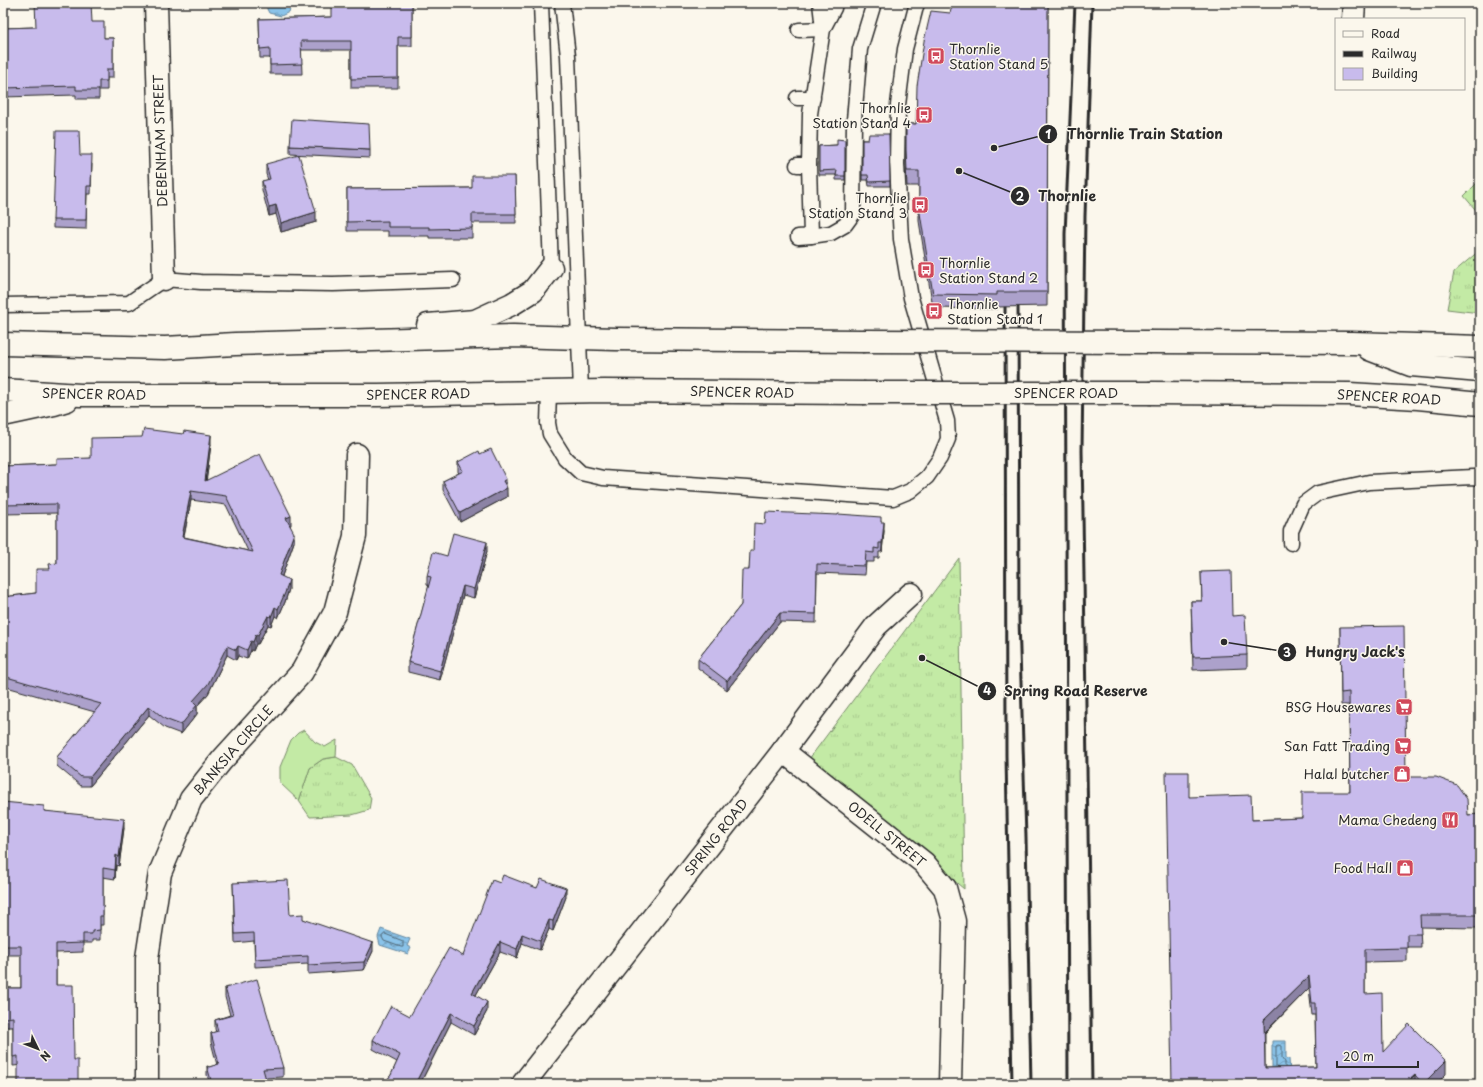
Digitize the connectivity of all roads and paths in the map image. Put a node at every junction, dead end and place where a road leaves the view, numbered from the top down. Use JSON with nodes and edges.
{"nodes":[{"id":1,"x":156,"y":3,"type":"edge"},
{"id":2,"x":541,"y":3,"type":"edge"},
{"id":3,"x":562,"y":3,"type":"edge"},
{"id":4,"x":820,"y":3,"type":"edge"},
{"id":5,"x":835,"y":3,"type":"edge"},
{"id":6,"x":874,"y":3,"type":"edge"},
{"id":7,"x":917,"y":3,"type":"edge"},
{"id":8,"x":1354,"y":3,"type":"edge"},
{"id":9,"x":1353,"y":18,"type":"edge"},
{"id":10,"x":823,"y":29,"type":"junction"},
{"id":11,"x":799,"y":30,"type":"dead end"},
{"id":12,"x":797,"y":98,"type":"dead end"},
{"id":13,"x":812,"y":98,"type":"junction"},
{"id":14,"x":551,"y":268,"type":"joint"},
{"id":15,"x":164,"y":279,"type":"junction"},
{"id":16,"x":453,"y":280,"type":"dead end"},
{"id":17,"x":3,"y":305,"type":"edge"},
{"id":18,"x":578,"y":338,"type":"junction"},
{"id":19,"x":1353,"y":343,"type":"junction"},
{"id":20,"x":3,"y":344,"type":"edge"},
{"id":21,"x":236,"y":344,"type":"junction"},
{"id":22,"x":1480,"y":347,"type":"edge"},
{"id":23,"x":1480,"y":371,"type":"edge"},
{"id":24,"x":3,"y":390,"type":"edge"},
{"id":25,"x":581,"y":391,"type":"junction"},
{"id":26,"x":549,"y":392,"type":"junction"},
{"id":27,"x":80,"y":395,"type":"junction"},
{"id":28,"x":1480,"y":404,"type":"edge"},
{"id":29,"x":3,"y":415,"type":"edge"},
{"id":30,"x":357,"y":455,"type":"dead end"},
{"id":31,"x":1480,"y":478,"type":"edge"},
{"id":32,"x":1291,"y":543,"type":"dead end"},
{"id":33,"x":911,"y":594,"type":"dead end"},
{"id":34,"x":783,"y":751,"type":"junction"},
{"id":35,"x":147,"y":1084,"type":"edge"},
{"id":36,"x":523,"y":1084,"type":"edge"},
{"id":37,"x":950,"y":1084,"type":"edge"}],
"edges":[{"from":1,"to":15,"type":"main road","name":"DEBENHAM STREET"},
{"from":2,"to":14,"type":"lane"},
{"from":3,"to":18,"type":"lane"},
{"from":4,"to":10,"type":"lane"},
{"from":5,"to":10,"type":"lane"},
{"from":6,"to":13,"type":"lane"},
{"from":7,"to":26,"type":"lane"},
{"from":8,"to":9,"type":"main road"},
{"from":10,"to":11,"type":"lane"},
{"from":10,"to":13,"type":"lane"},
{"from":12,"to":13,"type":"lane"},
{"from":14,"to":21,"type":"main road"},
{"from":15,"to":16,"type":"lane"},
{"from":15,"to":17,"type":"lane"},
{"from":18,"to":19,"type":"main road","bridge":true},
{"from":18,"to":21,"type":"main road"},
{"from":18,"to":25,"type":"lane"},
{"from":19,"to":22,"type":"main road"},
{"from":19,"to":23,"type":"main road"},
{"from":20,"to":21,"type":"main road"},
{"from":24,"to":27,"type":"main road","name":"SPENCER ROAD"},
{"from":25,"to":26,"type":"main road","name":"SPENCER ROAD"},
{"from":25,"to":28,"type":"main road","name":"SPENCER ROAD","bridge":true},
{"from":26,"to":27,"type":"main road","name":"SPENCER ROAD"},
{"from":27,"to":29,"type":"main road"},
{"from":30,"to":35,"type":"main road","name":"BANKSIA CIRCLE"},
{"from":31,"to":32,"type":"lane"},
{"from":33,"to":34,"type":"main road","name":"SPRING ROAD"},
{"from":34,"to":36,"type":"main road","name":"SPRING ROAD"},
{"from":34,"to":37,"type":"main road","name":"ODELL STREET"}]}
